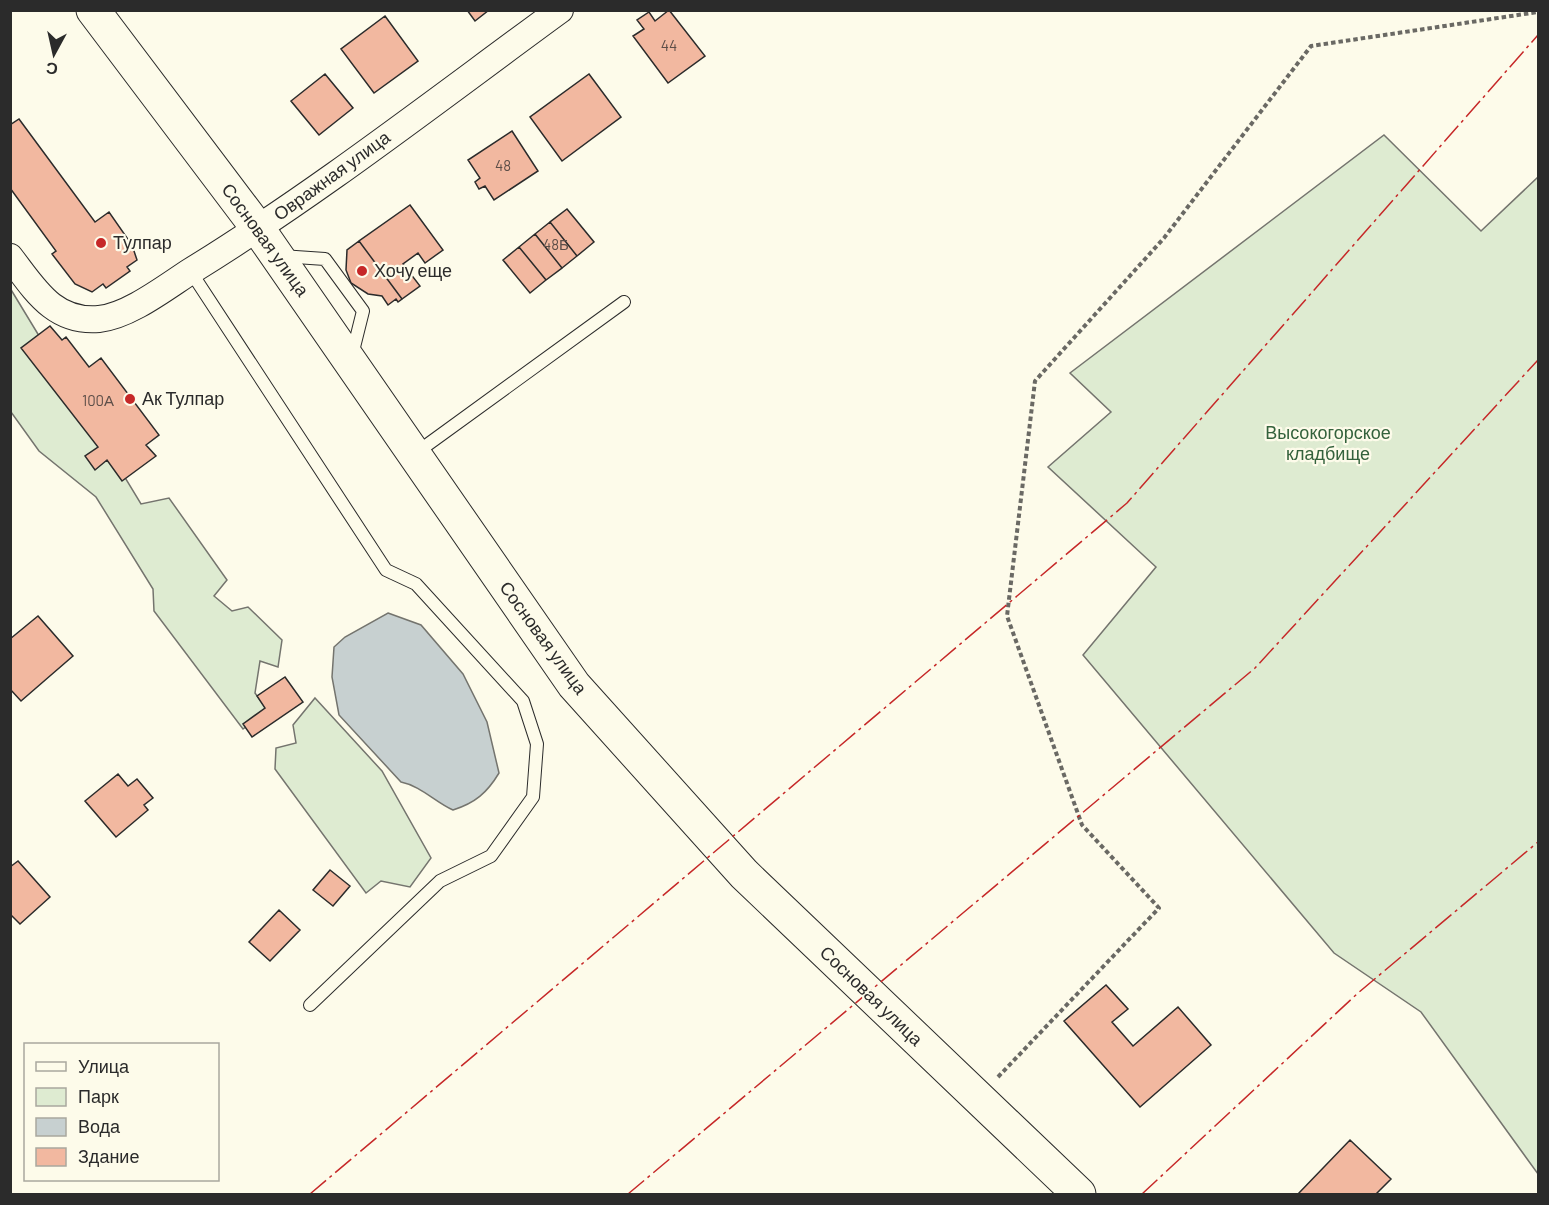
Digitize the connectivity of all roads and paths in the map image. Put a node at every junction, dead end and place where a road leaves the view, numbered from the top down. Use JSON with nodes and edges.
{"nodes":[{"id":1,"x":93,"y":10,"type":"edge"},
{"id":2,"x":560,"y":10,"type":"edge"},
{"id":3,"x":1539,"y":12,"type":"edge"},
{"id":4,"x":268,"y":243,"type":"junction"},
{"id":5,"x":10,"y":257,"type":"edge"},
{"id":6,"x":190,"y":272,"type":"junction"},
{"id":7,"x":624,"y":302,"type":"dead end"},
{"id":8,"x":414,"y":454,"type":"junction"},
{"id":9,"x":310,"y":1005,"type":"dead end"},
{"id":10,"x":978,"y":1098,"type":"junction"},
{"id":11,"x":1078,"y":1194,"type":"edge"}],
"edges":[{"from":1,"to":4,"type":"street","name":"Сосновая улица"},
{"from":2,"to":4,"type":"street","name":"Овражная улица"},
{"from":3,"to":10,"type":"path"},
{"from":4,"to":6,"type":"street","name":"Овражная улица"},
{"from":4,"to":8,"type":"street","name":"Сосновая улица"},
{"from":5,"to":6,"type":"street","name":"Овражная улица"},
{"from":6,"to":9,"type":"lane"},
{"from":7,"to":8,"type":"lane"},
{"from":8,"to":10,"type":"street","name":"Сосновая улица"},
{"from":10,"to":11,"type":"street","name":"Сосновая улица"}]}
